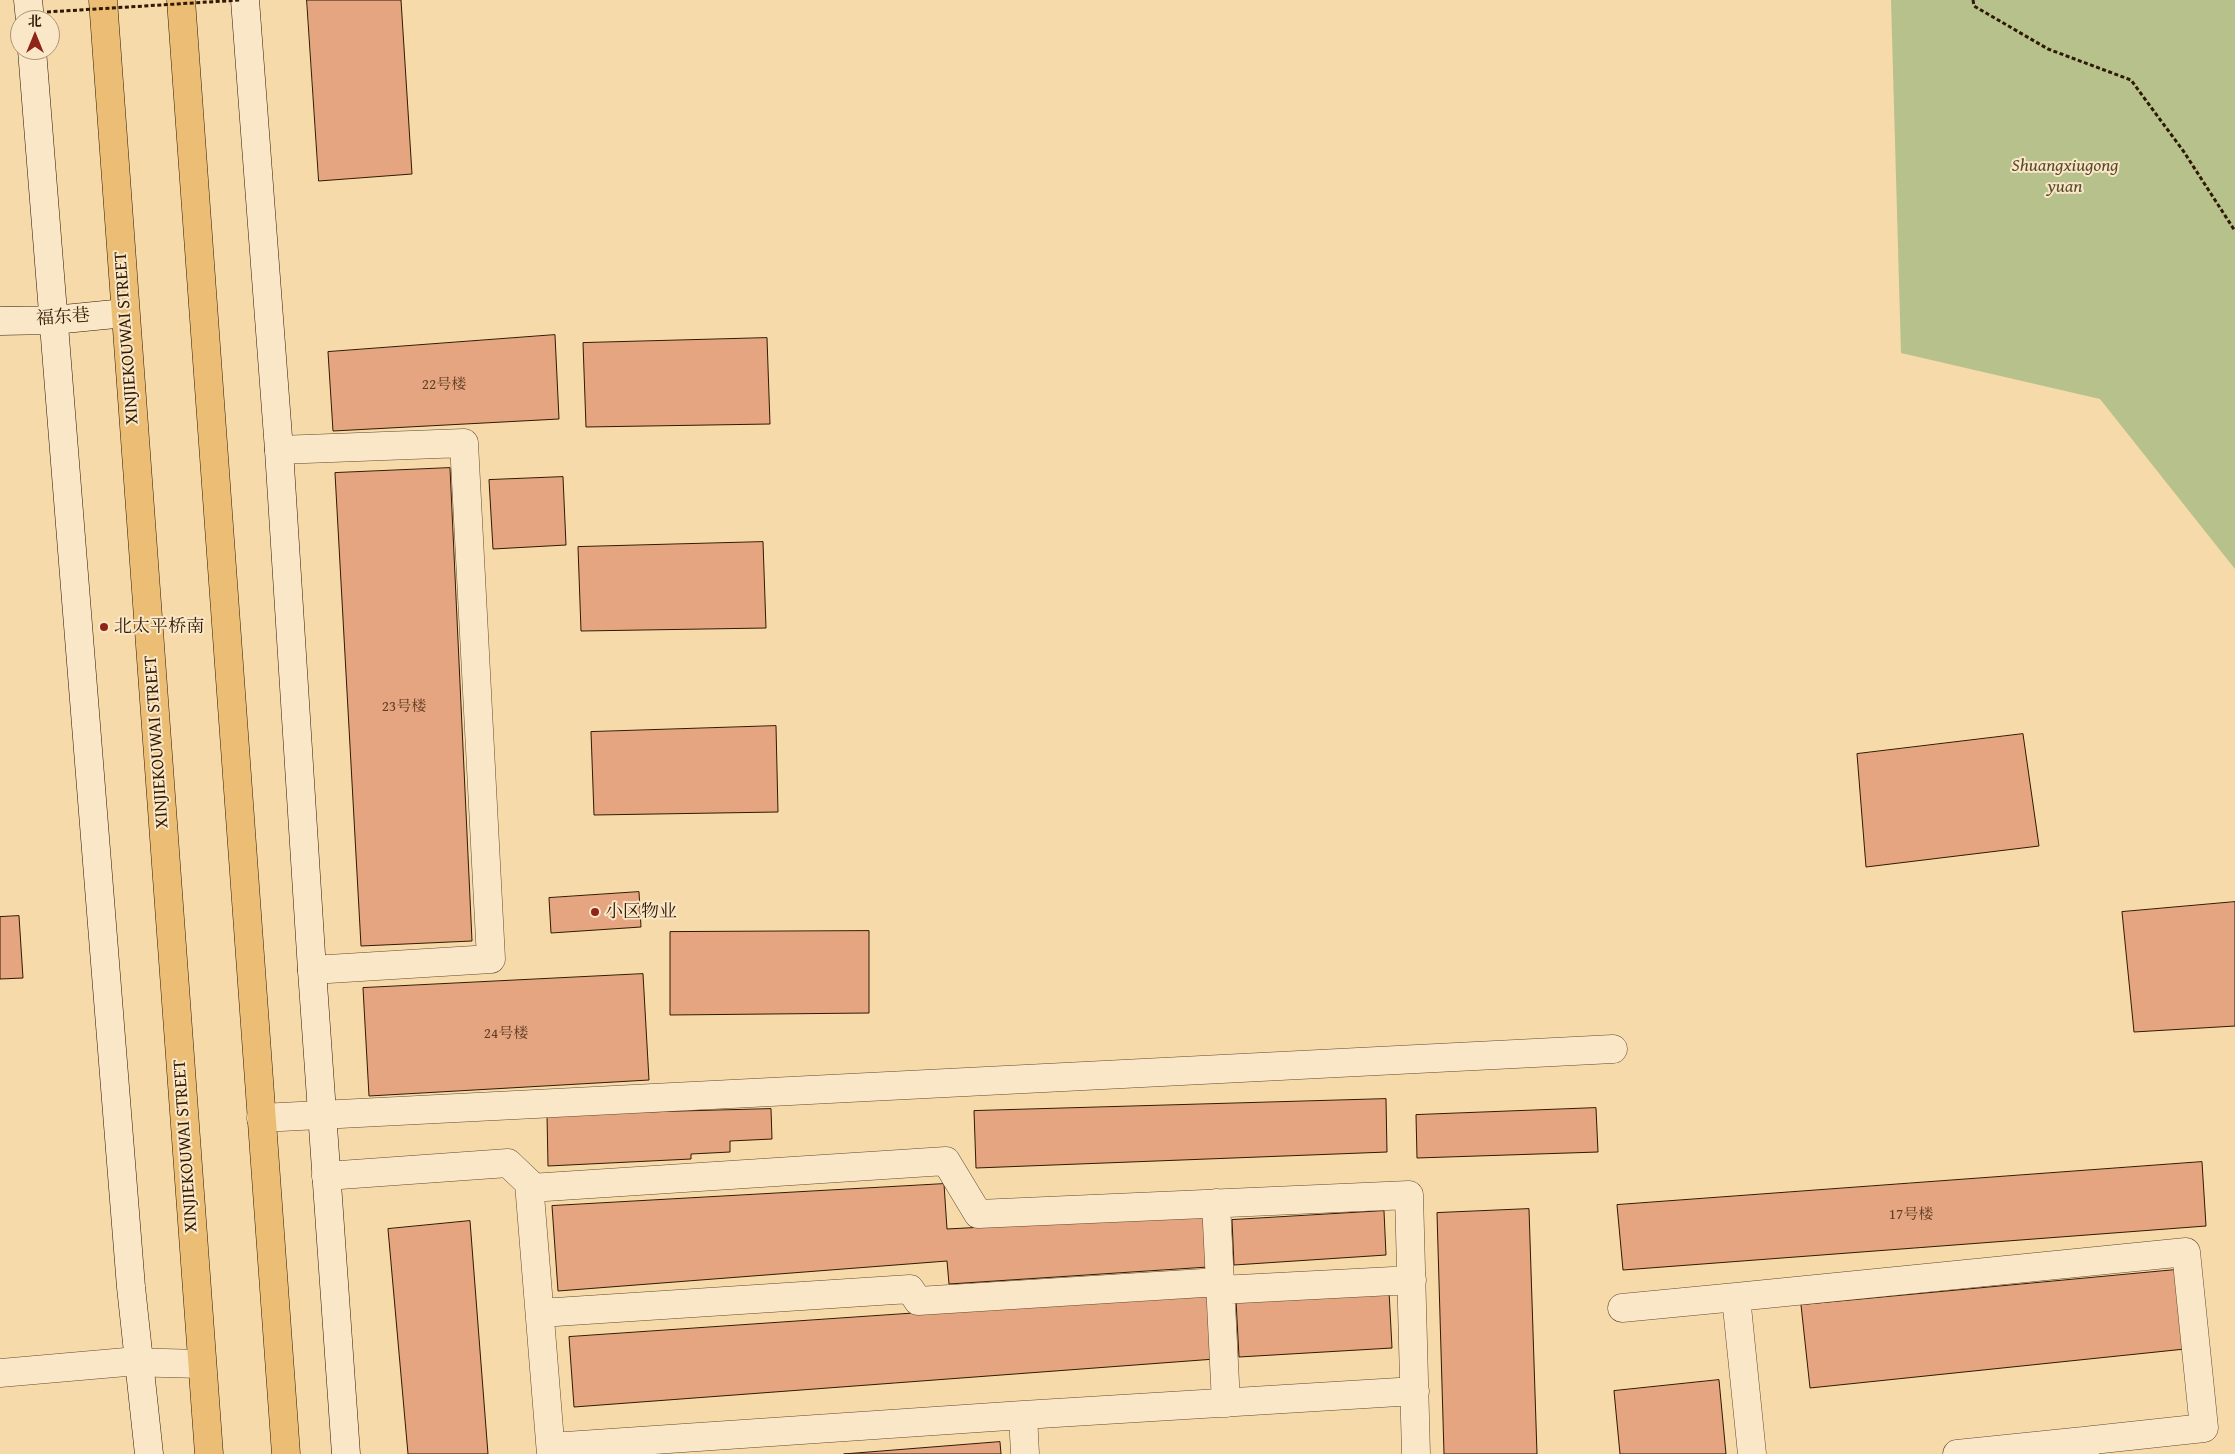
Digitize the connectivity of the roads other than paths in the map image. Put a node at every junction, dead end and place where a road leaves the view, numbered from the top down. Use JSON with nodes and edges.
{"nodes":[{"id":1,"x":103,"y":0,"type":"edge"},
{"id":2,"x":181,"y":0,"type":"edge"},
{"id":3,"x":243,"y":0,"type":"edge"},
{"id":4,"x":33,"y":60,"type":"edge"},
{"id":5,"x":125,"y":313,"type":"junction"},
{"id":6,"x":54,"y":320,"type":"junction"},
{"id":7,"x":0,"y":321,"type":"edge"},
{"id":8,"x":279,"y":450,"type":"junction"},
{"id":9,"x":312,"y":970,"type":"junction"},
{"id":10,"x":1613,"y":1049,"type":"dead end"},
{"id":11,"x":322,"y":1115,"type":"junction"},
{"id":12,"x":260,"y":1118,"type":"junction"},
{"id":13,"x":326,"y":1176,"type":"junction"},
{"id":14,"x":530,"y":1188,"type":"junction"},
{"id":15,"x":1216,"y":1204,"type":"junction"},
{"id":16,"x":1412,"y":1280,"type":"junction"},
{"id":17,"x":1219,"y":1286,"type":"junction"},
{"id":18,"x":1736,"y":1297,"type":"junction"},
{"id":19,"x":1622,"y":1308,"type":"dead end"},
{"id":20,"x":540,"y":1313,"type":"junction"},
{"id":21,"x":139,"y":1362,"type":"junction"},
{"id":22,"x":202,"y":1364,"type":"junction"},
{"id":23,"x":0,"y":1373,"type":"edge"},
{"id":24,"x":1415,"y":1391,"type":"junction"},
{"id":25,"x":1226,"y":1403,"type":"junction"},
{"id":26,"x":1023,"y":1415,"type":"junction"},
{"id":27,"x":2085,"y":1448,"type":"edge"},
{"id":28,"x":551,"y":1451,"type":"edge"},
{"id":29,"x":149,"y":1454,"type":"edge"},
{"id":30,"x":209,"y":1454,"type":"edge"},
{"id":31,"x":286,"y":1454,"type":"edge"},
{"id":32,"x":346,"y":1454,"type":"edge"},
{"id":33,"x":1025,"y":1454,"type":"edge"},
{"id":34,"x":1416,"y":1454,"type":"edge"},
{"id":35,"x":1752,"y":1454,"type":"edge"},
{"id":36,"x":1957,"y":1454,"type":"edge"}],
"edges":[{"from":1,"to":5,"type":"main road","name":"XINJIEKOUWAI STREET"},
{"from":2,"to":12,"type":"main road"},
{"from":3,"to":8,"type":"street"},
{"from":4,"to":6,"type":"street"},
{"from":5,"to":6,"type":"street","name":"福东巷"},
{"from":5,"to":22,"type":"main road","name":"XINJIEKOUWAI STREET"},
{"from":6,"to":7,"type":"street","name":"福东巷"},
{"from":6,"to":21,"type":"street"},
{"from":8,"to":9,"type":"street"},
{"from":8,"to":9,"type":"street"},
{"from":9,"to":11,"type":"street"},
{"from":10,"to":11,"type":"street"},
{"from":11,"to":12,"type":"street"},
{"from":11,"to":13,"type":"street"},
{"from":12,"to":31,"type":"main road"},
{"from":13,"to":14,"type":"street"},
{"from":13,"to":32,"type":"street"},
{"from":14,"to":15,"type":"street"},
{"from":14,"to":20,"type":"street"},
{"from":15,"to":16,"type":"street"},
{"from":15,"to":17,"type":"street"},
{"from":16,"to":17,"type":"street"},
{"from":16,"to":24,"type":"street"},
{"from":17,"to":20,"type":"street"},
{"from":17,"to":25,"type":"street"},
{"from":18,"to":19,"type":"street"},
{"from":18,"to":27,"type":"street"},
{"from":18,"to":35,"type":"street"},
{"from":20,"to":28,"type":"street"},
{"from":21,"to":22,"type":"street"},
{"from":21,"to":23,"type":"street"},
{"from":21,"to":29,"type":"street"},
{"from":22,"to":30,"type":"main road","name":"XINJIEKOUWAI STREET"},
{"from":24,"to":25,"type":"street"},
{"from":24,"to":34,"type":"street"},
{"from":25,"to":26,"type":"street"},
{"from":26,"to":28,"type":"street"},
{"from":26,"to":33,"type":"street"},
{"from":27,"to":36,"type":"street"}]}
